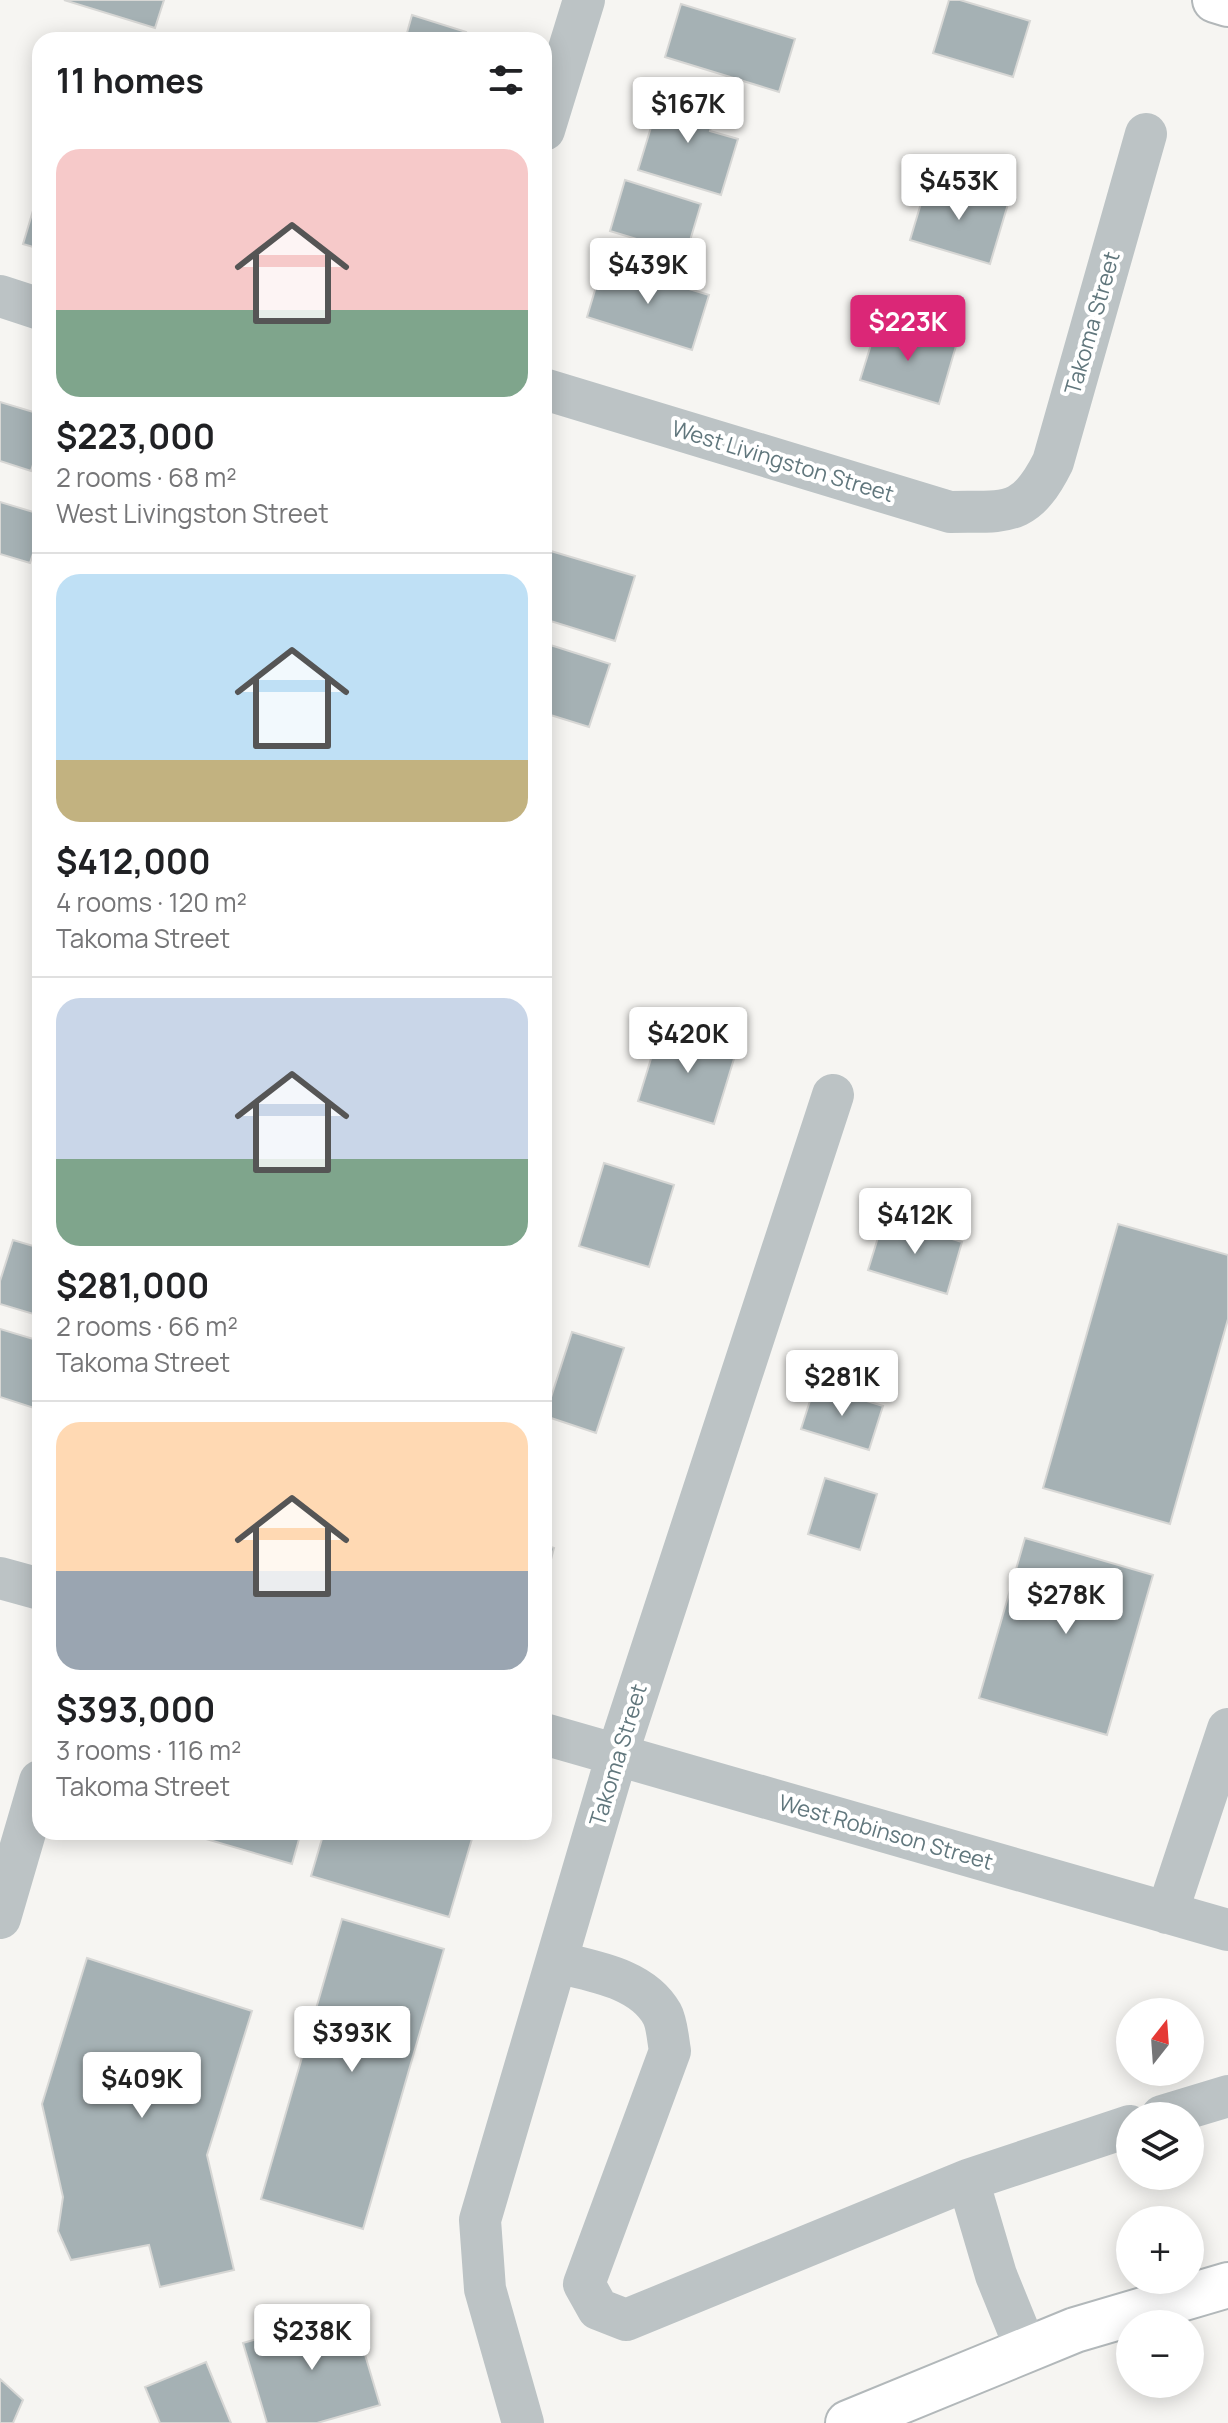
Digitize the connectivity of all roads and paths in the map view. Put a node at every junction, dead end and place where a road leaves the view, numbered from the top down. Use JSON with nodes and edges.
{"nodes":[{"id":1,"x":584,"y":0,"type":"edge"},
{"id":2,"x":1215,"y":0,"type":"edge"},
{"id":3,"x":1228,"y":4,"type":"edge"},
{"id":4,"x":552,"y":104,"type":"edge"},
{"id":5,"x":1146,"y":134,"type":"dead end"},
{"id":6,"x":0,"y":296,"type":"edge"},
{"id":7,"x":32,"y":306,"type":"edge"},
{"id":8,"x":552,"y":391,"type":"edge"},
{"id":9,"x":1024,"y":503,"type":"joint"},
{"id":10,"x":833,"y":1095,"type":"dead end"},
{"id":11,"x":0,"y":1578,"type":"edge"},
{"id":12,"x":32,"y":1587,"type":"edge"},
{"id":13,"x":1228,"y":1729,"type":"edge"},
{"id":14,"x":552,"y":1736,"type":"edge"},
{"id":15,"x":617,"y":1755,"type":"junction"},
{"id":16,"x":32,"y":1808,"type":"edge"},
{"id":17,"x":1167,"y":1913,"type":"junction"},
{"id":18,"x":0,"y":1918,"type":"edge"},
{"id":19,"x":1228,"y":1930,"type":"edge"},
{"id":20,"x":556,"y":1962,"type":"junction"},
{"id":21,"x":1228,"y":2096,"type":"edge"},
{"id":22,"x":1204,"y":2103,"type":"edge"},
{"id":23,"x":1116,"y":2131,"type":"edge"},
{"id":24,"x":968,"y":2180,"type":"junction"},
{"id":25,"x":1228,"y":2285,"type":"edge"},
{"id":26,"x":1026,"y":2349,"type":"junction"},
{"id":27,"x":523,"y":2423,"type":"edge"},
{"id":28,"x":848,"y":2423,"type":"edge"}],
"edges":[{"from":1,"to":4,"type":"street"},
{"from":2,"to":3,"type":"main road"},
{"from":5,"to":9,"type":"street","name":"Takoma Street"},
{"from":6,"to":7,"type":"street"},
{"from":8,"to":9,"type":"street","name":"West Livingston Street"},
{"from":10,"to":15,"type":"street","name":"Takoma Street"},
{"from":11,"to":12,"type":"street"},
{"from":13,"to":17,"type":"street"},
{"from":14,"to":15,"type":"street","name":"West Robinson Street"},
{"from":15,"to":17,"type":"street","name":"West Robinson Street"},
{"from":15,"to":20,"type":"street","name":"Takoma Street"},
{"from":16,"to":18,"type":"street"},
{"from":17,"to":19,"type":"street","name":"West Robinson Street"},
{"from":20,"to":24,"type":"street"},
{"from":20,"to":27,"type":"street","name":"Takoma Street"},
{"from":21,"to":22,"type":"street"},
{"from":23,"to":24,"type":"street"},
{"from":24,"to":26,"type":"street"},
{"from":25,"to":26,"type":"main road"},
{"from":26,"to":28,"type":"main road"}]}
